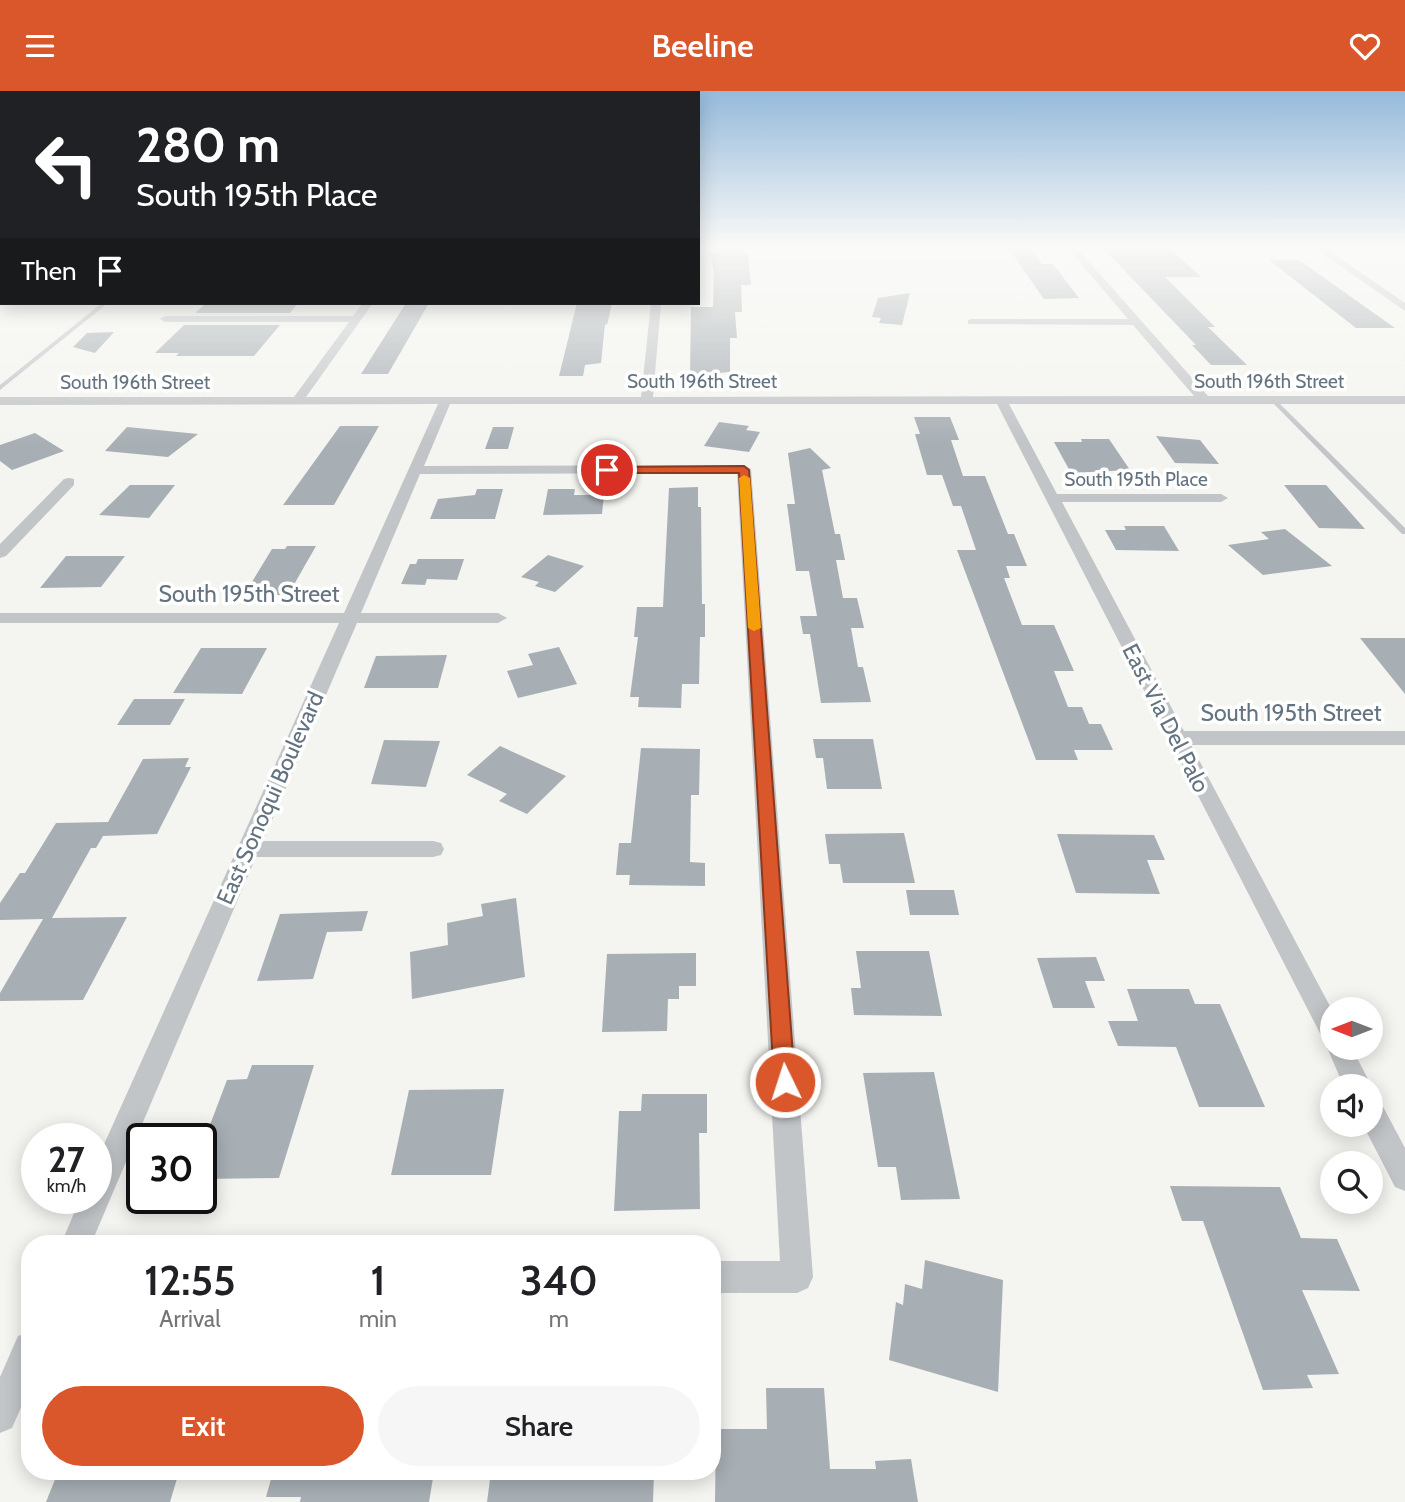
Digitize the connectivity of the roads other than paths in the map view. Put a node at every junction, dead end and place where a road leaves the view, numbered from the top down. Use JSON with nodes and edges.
{"nodes":[{"id":1,"x":94,"y":312,"type":"edge"},
{"id":2,"x":360,"y":312,"type":"edge"},
{"id":3,"x":655,"y":312,"type":"edge"},
{"id":4,"x":1128,"y":312,"type":"edge"},
{"id":5,"x":165,"y":319,"type":"dead end"},
{"id":6,"x":354,"y":319,"type":"junction"},
{"id":7,"x":972,"y":322,"type":"dead end"},
{"id":8,"x":1137,"y":322,"type":"junction"},
{"id":9,"x":0,"y":388,"type":"edge"},
{"id":10,"x":298,"y":400,"type":"junction"},
{"id":11,"x":446,"y":400,"type":"junction"},
{"id":12,"x":647,"y":400,"type":"junction"},
{"id":13,"x":1000,"y":400,"type":"junction"},
{"id":14,"x":1204,"y":400,"type":"junction"},
{"id":15,"x":1273,"y":400,"type":"junction"},
{"id":16,"x":1405,"y":400,"type":"edge"},
{"id":17,"x":0,"y":401,"type":"edge"},
{"id":18,"x":415,"y":470,"type":"junction"},
{"id":19,"x":69,"y":482,"type":"dead end"},
{"id":20,"x":1052,"y":498,"type":"junction"},
{"id":21,"x":1221,"y":498,"type":"dead end"},
{"id":22,"x":1405,"y":532,"type":"edge"},
{"id":23,"x":0,"y":553,"type":"edge"},
{"id":24,"x":0,"y":618,"type":"edge"},
{"id":25,"x":349,"y":618,"type":"junction"},
{"id":26,"x":498,"y":618,"type":"dead end"},
{"id":27,"x":1405,"y":737,"type":"edge"},
{"id":28,"x":1176,"y":738,"type":"junction"},
{"id":29,"x":247,"y":849,"type":"junction"},
{"id":30,"x":433,"y":849,"type":"dead end"},
{"id":31,"x":1320,"y":1013,"type":"edge"},
{"id":32,"x":1383,"y":1127,"type":"edge"},
{"id":33,"x":1396,"y":1144,"type":"edge"},
{"id":34,"x":112,"y":1161,"type":"edge"},
{"id":35,"x":1405,"y":1177,"type":"edge"},
{"id":36,"x":89,"y":1214,"type":"edge"},
{"id":37,"x":80,"y":1235,"type":"edge"},
{"id":38,"x":721,"y":1277,"type":"edge"},
{"id":39,"x":21,"y":1369,"type":"edge"},
{"id":40,"x":0,"y":1416,"type":"edge"}],
"edges":[{"from":1,"to":9,"type":"lane"},
{"from":2,"to":6,"type":"street"},
{"from":3,"to":12,"type":"street"},
{"from":4,"to":8,"type":"street"},
{"from":5,"to":6,"type":"street"},
{"from":6,"to":10,"type":"street"},
{"from":7,"to":8,"type":"street"},
{"from":8,"to":14,"type":"street"},
{"from":10,"to":11,"type":"street","name":"South 196th Street"},
{"from":10,"to":17,"type":"street","name":"South 196th Street"},
{"from":11,"to":12,"type":"street","name":"South 196th Street"},
{"from":11,"to":18,"type":"street","name":"East Sonoqui Boulevard"},
{"from":12,"to":13,"type":"street","name":"South 196th Street"},
{"from":13,"to":14,"type":"street","name":"South 196th Street"},
{"from":13,"to":20,"type":"street","name":"East Via Del Palo"},
{"from":14,"to":15,"type":"street","name":"South 196th Street"},
{"from":15,"to":16,"type":"street","name":"South 196th Street"},
{"from":15,"to":22,"type":"lane"},
{"from":18,"to":25,"type":"street","name":"East Sonoqui Boulevard"},
{"from":18,"to":38,"type":"street"},
{"from":19,"to":23,"type":"street"},
{"from":20,"to":21,"type":"street","name":"South 195th Place"},
{"from":20,"to":28,"type":"street","name":"East Via Del Palo"},
{"from":24,"to":25,"type":"street","name":"South 195th Street"},
{"from":25,"to":26,"type":"street","name":"South 195th Street"},
{"from":25,"to":29,"type":"street","name":"East Sonoqui Boulevard"},
{"from":27,"to":28,"type":"street","name":"South 195th Street"},
{"from":28,"to":31,"type":"street","name":"East Via Del Palo"},
{"from":29,"to":30,"type":"street"},
{"from":29,"to":34,"type":"street","name":"East Sonoqui Boulevard"},
{"from":32,"to":33,"type":"street"},
{"from":33,"to":35,"type":"street"},
{"from":36,"to":37,"type":"street","name":"East Sonoqui Boulevard"},
{"from":39,"to":40,"type":"street"}]}
